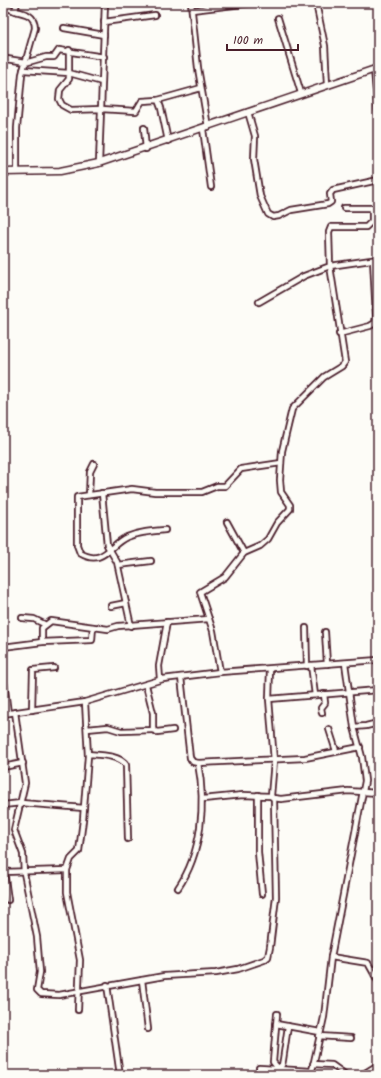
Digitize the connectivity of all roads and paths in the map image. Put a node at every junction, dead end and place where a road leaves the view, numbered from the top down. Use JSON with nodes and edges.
{"nodes":[{"id":1,"x":17,"y":3,"type":"edge"},
{"id":2,"x":104,"y":3,"type":"edge"},
{"id":3,"x":191,"y":3,"type":"edge"},
{"id":4,"x":251,"y":3,"type":"edge"},
{"id":5,"x":316,"y":3,"type":"edge"},
{"id":6,"x":3,"y":9,"type":"edge"},
{"id":7,"x":15,"y":10,"type":"junction"},
{"id":8,"x":192,"y":10,"type":"junction"},
{"id":9,"x":155,"y":15,"type":"dead end"},
{"id":10,"x":278,"y":18,"type":"dead end"},
{"id":11,"x":104,"y":22,"type":"junction"},
{"id":12,"x":64,"y":28,"type":"dead end"},
{"id":13,"x":104,"y":35,"type":"junction"},
{"id":14,"x":69,"y":50,"type":"junction"},
{"id":15,"x":104,"y":57,"type":"junction"},
{"id":16,"x":3,"y":61,"type":"edge"},
{"id":17,"x":25,"y":63,"type":"junction"},
{"id":18,"x":376,"y":69,"type":"edge"},
{"id":19,"x":23,"y":70,"type":"junction"},
{"id":20,"x":70,"y":74,"type":"junction"},
{"id":21,"x":102,"y":82,"type":"junction"},
{"id":22,"x":327,"y":85,"type":"junction"},
{"id":23,"x":202,"y":88,"type":"junction"},
{"id":24,"x":302,"y":94,"type":"junction"},
{"id":25,"x":158,"y":100,"type":"junction"},
{"id":26,"x":377,"y":106,"type":"edge"},
{"id":27,"x":101,"y":109,"type":"junction"},
{"id":28,"x":248,"y":112,"type":"junction"},
{"id":29,"x":378,"y":113,"type":"edge"},
{"id":30,"x":144,"y":128,"type":"dead end"},
{"id":31,"x":206,"y":128,"type":"junction"},
{"id":32,"x":168,"y":141,"type":"junction"},
{"id":33,"x":146,"y":149,"type":"junction"},
{"id":34,"x":99,"y":163,"type":"junction"},
{"id":35,"x":3,"y":172,"type":"edge"},
{"id":36,"x":17,"y":172,"type":"junction"},
{"id":37,"x":378,"y":180,"type":"edge"},
{"id":38,"x":211,"y":187,"type":"dead end"},
{"id":39,"x":378,"y":207,"type":"edge"},
{"id":40,"x":344,"y":208,"type":"dead end"},
{"id":41,"x":372,"y":208,"type":"junction"},
{"id":42,"x":376,"y":260,"type":"edge"},
{"id":43,"x":330,"y":266,"type":"junction"},
{"id":44,"x":259,"y":302,"type":"dead end"},
{"id":45,"x":377,"y":322,"type":"edge"},
{"id":46,"x":339,"y":334,"type":"junction"},
{"id":47,"x":281,"y":463,"type":"junction"},
{"id":48,"x":94,"y":464,"type":"dead end"},
{"id":49,"x":102,"y":493,"type":"junction"},
{"id":50,"x":89,"y":495,"type":"junction"},
{"id":51,"x":227,"y":522,"type":"dead end"},
{"id":52,"x":164,"y":530,"type":"dead end"},
{"id":53,"x":110,"y":551,"type":"junction"},
{"id":54,"x":244,"y":553,"type":"junction"},
{"id":55,"x":151,"y":561,"type":"dead end"},
{"id":56,"x":118,"y":565,"type":"junction"},
{"id":57,"x":126,"y":603,"type":"junction"},
{"id":58,"x":111,"y":606,"type":"dead end"},
{"id":59,"x":22,"y":618,"type":"dead end"},
{"id":60,"x":209,"y":619,"type":"junction"},
{"id":61,"x":167,"y":622,"type":"junction"},
{"id":62,"x":131,"y":626,"type":"junction"},
{"id":63,"x":43,"y":627,"type":"junction"},
{"id":64,"x":93,"y":628,"type":"junction"},
{"id":65,"x":306,"y":628,"type":"dead end"},
{"id":66,"x":325,"y":632,"type":"dead end"},
{"id":67,"x":42,"y":642,"type":"junction"},
{"id":68,"x":3,"y":647,"type":"edge"},
{"id":69,"x":378,"y":660,"type":"edge"},
{"id":70,"x":345,"y":663,"type":"junction"},
{"id":71,"x":327,"y":664,"type":"junction"},
{"id":72,"x":309,"y":666,"type":"junction"},
{"id":73,"x":54,"y":668,"type":"dead end"},
{"id":74,"x":270,"y":669,"type":"junction"},
{"id":75,"x":220,"y":672,"type":"junction"},
{"id":76,"x":3,"y":674,"type":"edge"},
{"id":77,"x":181,"y":677,"type":"junction"},
{"id":78,"x":160,"y":679,"type":"junction"},
{"id":79,"x":146,"y":685,"type":"junction"},
{"id":80,"x":378,"y":690,"type":"edge"},
{"id":81,"x":349,"y":693,"type":"junction"},
{"id":82,"x":324,"y":694,"type":"junction"},
{"id":83,"x":315,"y":695,"type":"junction"},
{"id":84,"x":269,"y":699,"type":"junction"},
{"id":85,"x":86,"y":702,"type":"junction"},
{"id":86,"x":32,"y":710,"type":"junction"},
{"id":87,"x":15,"y":712,"type":"junction"},
{"id":88,"x":6,"y":713,"type":"edge"},
{"id":89,"x":322,"y":713,"type":"dead end"},
{"id":90,"x":378,"y":723,"type":"edge"},
{"id":91,"x":354,"y":727,"type":"junction"},
{"id":92,"x":87,"y":729,"type":"junction"},
{"id":93,"x":330,"y":729,"type":"dead end"},
{"id":94,"x":152,"y":730,"type":"junction"},
{"id":95,"x":174,"y":730,"type":"dead end"},
{"id":96,"x":360,"y":747,"type":"junction"},
{"id":97,"x":336,"y":751,"type":"junction"},
{"id":98,"x":88,"y":754,"type":"junction"},
{"id":99,"x":274,"y":761,"type":"junction"},
{"id":100,"x":198,"y":763,"type":"junction"},
{"id":101,"x":23,"y":764,"type":"junction"},
{"id":102,"x":3,"y":767,"type":"edge"},
{"id":103,"x":363,"y":793,"type":"junction"},
{"id":104,"x":378,"y":793,"type":"edge"},
{"id":105,"x":258,"y":795,"type":"junction"},
{"id":106,"x":273,"y":798,"type":"junction"},
{"id":107,"x":203,"y":799,"type":"junction"},
{"id":108,"x":21,"y":803,"type":"junction"},
{"id":109,"x":3,"y":804,"type":"edge"},
{"id":110,"x":84,"y":808,"type":"junction"},
{"id":111,"x":128,"y":839,"type":"dead end"},
{"id":112,"x":67,"y":870,"type":"junction"},
{"id":113,"x":4,"y":872,"type":"edge"},
{"id":114,"x":24,"y":873,"type":"junction"},
{"id":115,"x":178,"y":888,"type":"dead end"},
{"id":116,"x":262,"y":894,"type":"dead end"},
{"id":117,"x":8,"y":900,"type":"dead end"},
{"id":118,"x":331,"y":957,"type":"junction"},
{"id":119,"x":142,"y":980,"type":"junction"},
{"id":120,"x":378,"y":981,"type":"edge"},
{"id":121,"x":107,"y":985,"type":"junction"},
{"id":122,"x":78,"y":991,"type":"junction"},
{"id":123,"x":78,"y":1010,"type":"dead end"},
{"id":124,"x":277,"y":1014,"type":"dead end"},
{"id":125,"x":276,"y":1024,"type":"junction"},
{"id":126,"x":288,"y":1026,"type":"junction"},
{"id":127,"x":148,"y":1029,"type":"dead end"},
{"id":128,"x":320,"y":1034,"type":"junction"},
{"id":129,"x":351,"y":1038,"type":"dead end"},
{"id":130,"x":313,"y":1064,"type":"junction"},
{"id":131,"x":378,"y":1065,"type":"edge"},
{"id":132,"x":259,"y":1068,"type":"dead end"},
{"id":133,"x":278,"y":1068,"type":"junction"},
{"id":134,"x":311,"y":1073,"type":"edge"},
{"id":135,"x":120,"y":1075,"type":"edge"},
{"id":136,"x":277,"y":1075,"type":"edge"},
{"id":137,"x":346,"y":1075,"type":"edge"},
{"id":138,"x":362,"y":1075,"type":"edge"}],
"edges":[{"from":1,"to":7,"type":"street"},
{"from":2,"to":11,"type":"street"},
{"from":3,"to":8,"type":"street"},
{"from":4,"to":8,"type":"street"},
{"from":5,"to":22,"type":"street"},
{"from":6,"to":7,"type":"street"},
{"from":7,"to":17,"type":"street"},
{"from":8,"to":23,"type":"street"},
{"from":9,"to":11,"type":"street"},
{"from":10,"to":24,"type":"street"},
{"from":11,"to":13,"type":"street"},
{"from":12,"to":13,"type":"street"},
{"from":13,"to":15,"type":"street"},
{"from":14,"to":15,"type":"street"},
{"from":14,"to":17,"type":"street"},
{"from":14,"to":20,"type":"street"},
{"from":15,"to":21,"type":"street"},
{"from":16,"to":17,"type":"street"},
{"from":17,"to":19,"type":"street"},
{"from":18,"to":22,"type":"main road"},
{"from":18,"to":26,"type":"street"},
{"from":19,"to":20,"type":"street"},
{"from":19,"to":36,"type":"street"},
{"from":20,"to":21,"type":"street"},
{"from":20,"to":27,"type":"street"},
{"from":21,"to":27,"type":"street"},
{"from":22,"to":24,"type":"main road"},
{"from":23,"to":25,"type":"street"},
{"from":23,"to":31,"type":"street"},
{"from":24,"to":28,"type":"main road"},
{"from":25,"to":27,"type":"street"},
{"from":25,"to":32,"type":"street"},
{"from":26,"to":29,"type":"street"},
{"from":27,"to":34,"type":"street"},
{"from":28,"to":31,"type":"main road"},
{"from":28,"to":37,"type":"street"},
{"from":30,"to":33,"type":"street"},
{"from":31,"to":32,"type":"main road"},
{"from":31,"to":38,"type":"street"},
{"from":32,"to":33,"type":"main road"},
{"from":33,"to":34,"type":"main road"},
{"from":34,"to":36,"type":"main road"},
{"from":35,"to":36,"type":"main road"},
{"from":39,"to":41,"type":"street"},
{"from":40,"to":41,"type":"street"},
{"from":41,"to":43,"type":"street"},
{"from":42,"to":43,"type":"street"},
{"from":42,"to":45,"type":"street"},
{"from":43,"to":44,"type":"street"},
{"from":43,"to":46,"type":"street"},
{"from":45,"to":46,"type":"street"},
{"from":46,"to":47,"type":"street"},
{"from":47,"to":49,"type":"street"},
{"from":47,"to":54,"type":"street"},
{"from":48,"to":50,"type":"street"},
{"from":49,"to":50,"type":"street"},
{"from":49,"to":53,"type":"street"},
{"from":50,"to":53,"type":"street"},
{"from":51,"to":54,"type":"street"},
{"from":52,"to":53,"type":"street"},
{"from":53,"to":56,"type":"street"},
{"from":54,"to":60,"type":"street"},
{"from":55,"to":56,"type":"street"},
{"from":56,"to":57,"type":"street"},
{"from":57,"to":58,"type":"street"},
{"from":57,"to":62,"type":"street"},
{"from":59,"to":63,"type":"street"},
{"from":60,"to":61,"type":"street"},
{"from":60,"to":75,"type":"street"},
{"from":61,"to":62,"type":"street"},
{"from":61,"to":78,"type":"street"},
{"from":62,"to":64,"type":"street"},
{"from":63,"to":64,"type":"street"},
{"from":63,"to":67,"type":"street"},
{"from":64,"to":67,"type":"street"},
{"from":65,"to":72,"type":"street"},
{"from":66,"to":71,"type":"street"},
{"from":67,"to":68,"type":"street"},
{"from":69,"to":70,"type":"street"},
{"from":70,"to":71,"type":"street"},
{"from":70,"to":81,"type":"street"},
{"from":71,"to":72,"type":"street"},
{"from":72,"to":74,"type":"street"},
{"from":72,"to":83,"type":"street"},
{"from":73,"to":86,"type":"street"},
{"from":74,"to":75,"type":"street"},
{"from":74,"to":84,"type":"street"},
{"from":75,"to":77,"type":"street"},
{"from":76,"to":88,"type":"street"},
{"from":77,"to":78,"type":"street"},
{"from":77,"to":100,"type":"street"},
{"from":78,"to":79,"type":"street"},
{"from":79,"to":85,"type":"street"},
{"from":79,"to":94,"type":"street"},
{"from":80,"to":81,"type":"street"},
{"from":81,"to":82,"type":"street"},
{"from":81,"to":91,"type":"street"},
{"from":82,"to":83,"type":"street"},
{"from":82,"to":89,"type":"street"},
{"from":83,"to":84,"type":"street"},
{"from":84,"to":99,"type":"street"},
{"from":85,"to":86,"type":"street"},
{"from":85,"to":92,"type":"street"},
{"from":86,"to":87,"type":"street"},
{"from":87,"to":88,"type":"street"},
{"from":87,"to":101,"type":"street"},
{"from":90,"to":91,"type":"street"},
{"from":91,"to":96,"type":"street"},
{"from":92,"to":94,"type":"street"},
{"from":92,"to":98,"type":"street"},
{"from":93,"to":97,"type":"street"},
{"from":94,"to":95,"type":"street"},
{"from":96,"to":97,"type":"street"},
{"from":96,"to":103,"type":"street"},
{"from":97,"to":99,"type":"street"},
{"from":98,"to":110,"type":"street"},
{"from":98,"to":111,"type":"street"},
{"from":99,"to":100,"type":"street"},
{"from":99,"to":106,"type":"street"},
{"from":100,"to":107,"type":"street"},
{"from":101,"to":102,"type":"street"},
{"from":101,"to":108,"type":"street"},
{"from":103,"to":104,"type":"street"},
{"from":103,"to":106,"type":"street"},
{"from":103,"to":118,"type":"street"},
{"from":105,"to":106,"type":"street"},
{"from":105,"to":107,"type":"street"},
{"from":105,"to":116,"type":"street"},
{"from":106,"to":119,"type":"street"},
{"from":107,"to":115,"type":"street"},
{"from":108,"to":109,"type":"street"},
{"from":108,"to":110,"type":"street"},
{"from":108,"to":114,"type":"street"},
{"from":110,"to":112,"type":"street"},
{"from":112,"to":114,"type":"street"},
{"from":112,"to":122,"type":"street"},
{"from":113,"to":114,"type":"street"},
{"from":113,"to":117,"type":"street"},
{"from":114,"to":122,"type":"street"},
{"from":118,"to":120,"type":"street"},
{"from":118,"to":128,"type":"street"},
{"from":119,"to":121,"type":"street"},
{"from":119,"to":127,"type":"street"},
{"from":121,"to":122,"type":"street"},
{"from":121,"to":135,"type":"street"},
{"from":122,"to":123,"type":"street"},
{"from":124,"to":125,"type":"street"},
{"from":125,"to":126,"type":"street"},
{"from":125,"to":133,"type":"street"},
{"from":126,"to":128,"type":"street"},
{"from":126,"to":133,"type":"street"},
{"from":128,"to":129,"type":"street"},
{"from":128,"to":130,"type":"street"},
{"from":130,"to":134,"type":"street"},
{"from":130,"to":137,"type":"street"},
{"from":131,"to":138,"type":"street"},
{"from":132,"to":133,"type":"street"},
{"from":133,"to":134,"type":"street"},
{"from":133,"to":136,"type":"street"}]}
